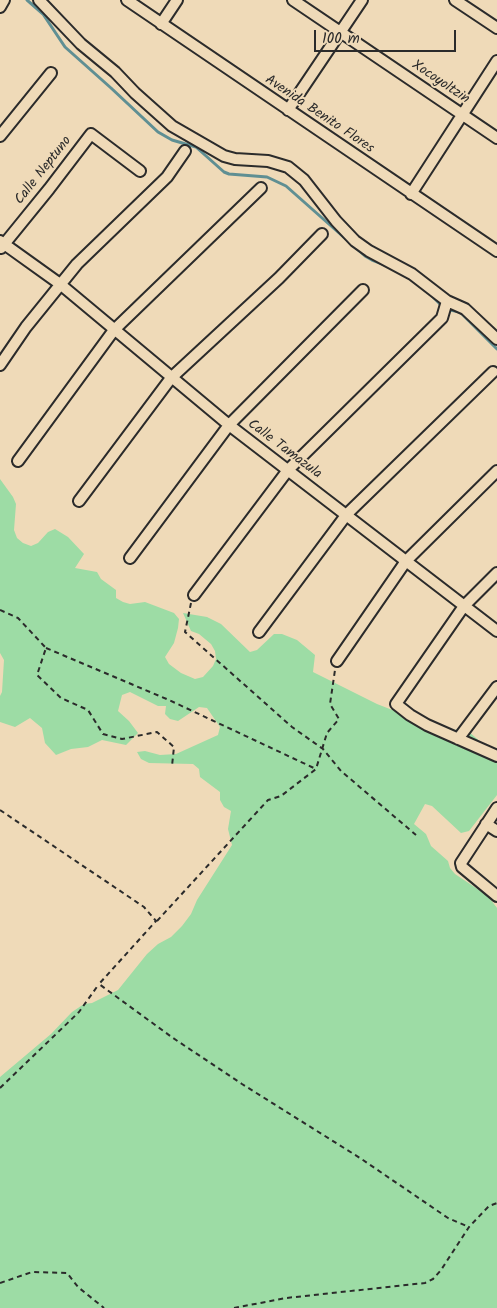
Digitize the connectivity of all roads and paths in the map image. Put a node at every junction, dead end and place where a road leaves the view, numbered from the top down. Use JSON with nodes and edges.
{"nodes":[{"id":1,"x":4,"y":0,"type":"edge"},
{"id":2,"x":39,"y":0,"type":"edge"},
{"id":3,"x":127,"y":0,"type":"edge"},
{"id":4,"x":177,"y":0,"type":"edge"},
{"id":5,"x":293,"y":0,"type":"edge"},
{"id":6,"x":362,"y":0,"type":"edge"},
{"id":7,"x":455,"y":0,"type":"edge"},
{"id":8,"x":0,"y":7,"type":"edge"},
{"id":9,"x":161,"y":24,"type":"junction"},
{"id":10,"x":497,"y":28,"type":"edge"},
{"id":11,"x":340,"y":32,"type":"junction"},
{"id":12,"x":497,"y":61,"type":"edge"},
{"id":13,"x":51,"y":73,"type":"dead end"},
{"id":14,"x":288,"y":110,"type":"junction"},
{"id":15,"x":462,"y":114,"type":"junction"},
{"id":16,"x":0,"y":136,"type":"edge"},
{"id":17,"x":497,"y":138,"type":"edge"},
{"id":18,"x":185,"y":151,"type":"dead end"},
{"id":19,"x":140,"y":171,"type":"dead end"},
{"id":20,"x":261,"y":188,"type":"dead end"},
{"id":21,"x":411,"y":194,"type":"junction"},
{"id":22,"x":322,"y":234,"type":"dead end"},
{"id":23,"x":1,"y":245,"type":"edge"},
{"id":24,"x":497,"y":251,"type":"edge"},
{"id":25,"x":60,"y":284,"type":"junction"},
{"id":26,"x":363,"y":290,"type":"dead end"},
{"id":27,"x":447,"y":301,"type":"junction"},
{"id":28,"x":114,"y":330,"type":"junction"},
{"id":29,"x":497,"y":339,"type":"edge"},
{"id":30,"x":0,"y":365,"type":"edge"},
{"id":31,"x":493,"y":372,"type":"dead end"},
{"id":32,"x":171,"y":378,"type":"junction"},
{"id":33,"x":229,"y":425,"type":"junction"},
{"id":34,"x":18,"y":461,"type":"dead end"},
{"id":35,"x":288,"y":470,"type":"junction"},
{"id":36,"x":497,"y":471,"type":"edge"},
{"id":37,"x":79,"y":501,"type":"dead end"},
{"id":38,"x":347,"y":514,"type":"junction"},
{"id":39,"x":130,"y":558,"type":"dead end"},
{"id":40,"x":406,"y":561,"type":"junction"},
{"id":41,"x":497,"y":573,"type":"edge"},
{"id":42,"x":194,"y":595,"type":"joint"},
{"id":43,"x":464,"y":606,"type":"junction"},
{"id":44,"x":0,"y":610,"type":"edge"},
{"id":45,"x":497,"y":631,"type":"edge"},
{"id":46,"x":259,"y":632,"type":"dead end"},
{"id":47,"x":46,"y":648,"type":"junction"},
{"id":48,"x":336,"y":661,"type":"joint"},
{"id":49,"x":497,"y":687,"type":"edge"},
{"id":50,"x":458,"y":739,"type":"junction"},
{"id":51,"x":323,"y":750,"type":"junction"},
{"id":52,"x":497,"y":756,"type":"edge"},
{"id":53,"x":172,"y":766,"type":"dead end"},
{"id":54,"x":316,"y":769,"type":"junction"},
{"id":55,"x":497,"y":808,"type":"edge"},
{"id":56,"x":0,"y":810,"type":"edge"},
{"id":57,"x":486,"y":824,"type":"junction"},
{"id":58,"x":497,"y":831,"type":"edge"},
{"id":59,"x":416,"y":835,"type":"dead end"},
{"id":60,"x":497,"y":896,"type":"edge"},
{"id":61,"x":156,"y":921,"type":"junction"},
{"id":62,"x":99,"y":984,"type":"junction"},
{"id":63,"x":0,"y":1088,"type":"edge"},
{"id":64,"x":497,"y":1203,"type":"edge"},
{"id":65,"x":469,"y":1227,"type":"junction"},
{"id":66,"x":0,"y":1283,"type":"edge"},
{"id":67,"x":104,"y":1308,"type":"edge"},
{"id":68,"x":234,"y":1308,"type":"edge"}],
"edges":[{"from":1,"to":8,"type":"street"},
{"from":2,"to":27,"type":"street"},
{"from":3,"to":9,"type":"street","name":"Avenida Benito Flores"},
{"from":4,"to":9,"type":"street"},
{"from":5,"to":11,"type":"street","name":"Xocoyoltzin"},
{"from":6,"to":11,"type":"street"},
{"from":7,"to":10,"type":"street"},
{"from":9,"to":14,"type":"street","name":"Avenida Benito Flores"},
{"from":11,"to":14,"type":"street"},
{"from":11,"to":15,"type":"street","name":"Xocoyoltzin"},
{"from":12,"to":15,"type":"street"},
{"from":13,"to":16,"type":"street"},
{"from":14,"to":21,"type":"street","name":"Avenida Benito Flores"},
{"from":15,"to":17,"type":"street","name":"Xocoyoltzin"},
{"from":15,"to":21,"type":"street"},
{"from":18,"to":25,"type":"street"},
{"from":19,"to":23,"type":"street","name":"Calle Neptuno"},
{"from":20,"to":28,"type":"street"},
{"from":21,"to":24,"type":"street","name":"Avenida Benito Flores"},
{"from":22,"to":32,"type":"street"},
{"from":23,"to":25,"type":"street","name":"Calle Tamazula"},
{"from":25,"to":28,"type":"street","name":"Calle Tamazula"},
{"from":25,"to":30,"type":"street"},
{"from":26,"to":33,"type":"street"},
{"from":27,"to":29,"type":"street"},
{"from":27,"to":35,"type":"street"},
{"from":28,"to":32,"type":"street","name":"Calle Tamazula"},
{"from":28,"to":34,"type":"street"},
{"from":31,"to":38,"type":"street"},
{"from":32,"to":33,"type":"street","name":"Calle Tamazula"},
{"from":32,"to":37,"type":"street"},
{"from":33,"to":35,"type":"street","name":"Calle Tamazula"},
{"from":33,"to":39,"type":"street"},
{"from":35,"to":38,"type":"street","name":"Calle Tamazula"},
{"from":35,"to":42,"type":"street"},
{"from":36,"to":40,"type":"street"},
{"from":38,"to":40,"type":"street","name":"Calle Tamazula"},
{"from":38,"to":46,"type":"street"},
{"from":40,"to":43,"type":"street","name":"Calle Tamazula"},
{"from":40,"to":48,"type":"street"},
{"from":41,"to":43,"type":"street"},
{"from":42,"to":51,"type":"path"},
{"from":43,"to":45,"type":"street","name":"Calle Tamazula"},
{"from":43,"to":50,"type":"street"},
{"from":44,"to":47,"type":"path"},
{"from":47,"to":53,"type":"path"},
{"from":47,"to":54,"type":"path"},
{"from":48,"to":51,"type":"path"},
{"from":49,"to":50,"type":"street"},
{"from":50,"to":52,"type":"street"},
{"from":51,"to":54,"type":"path"},
{"from":51,"to":59,"type":"path"},
{"from":54,"to":61,"type":"path"},
{"from":55,"to":57,"type":"street"},
{"from":56,"to":61,"type":"path"},
{"from":57,"to":58,"type":"street"},
{"from":57,"to":60,"type":"street"},
{"from":61,"to":62,"type":"path"},
{"from":62,"to":63,"type":"path"},
{"from":62,"to":65,"type":"path"},
{"from":64,"to":65,"type":"path"},
{"from":65,"to":68,"type":"path"},
{"from":66,"to":67,"type":"path"}]}
